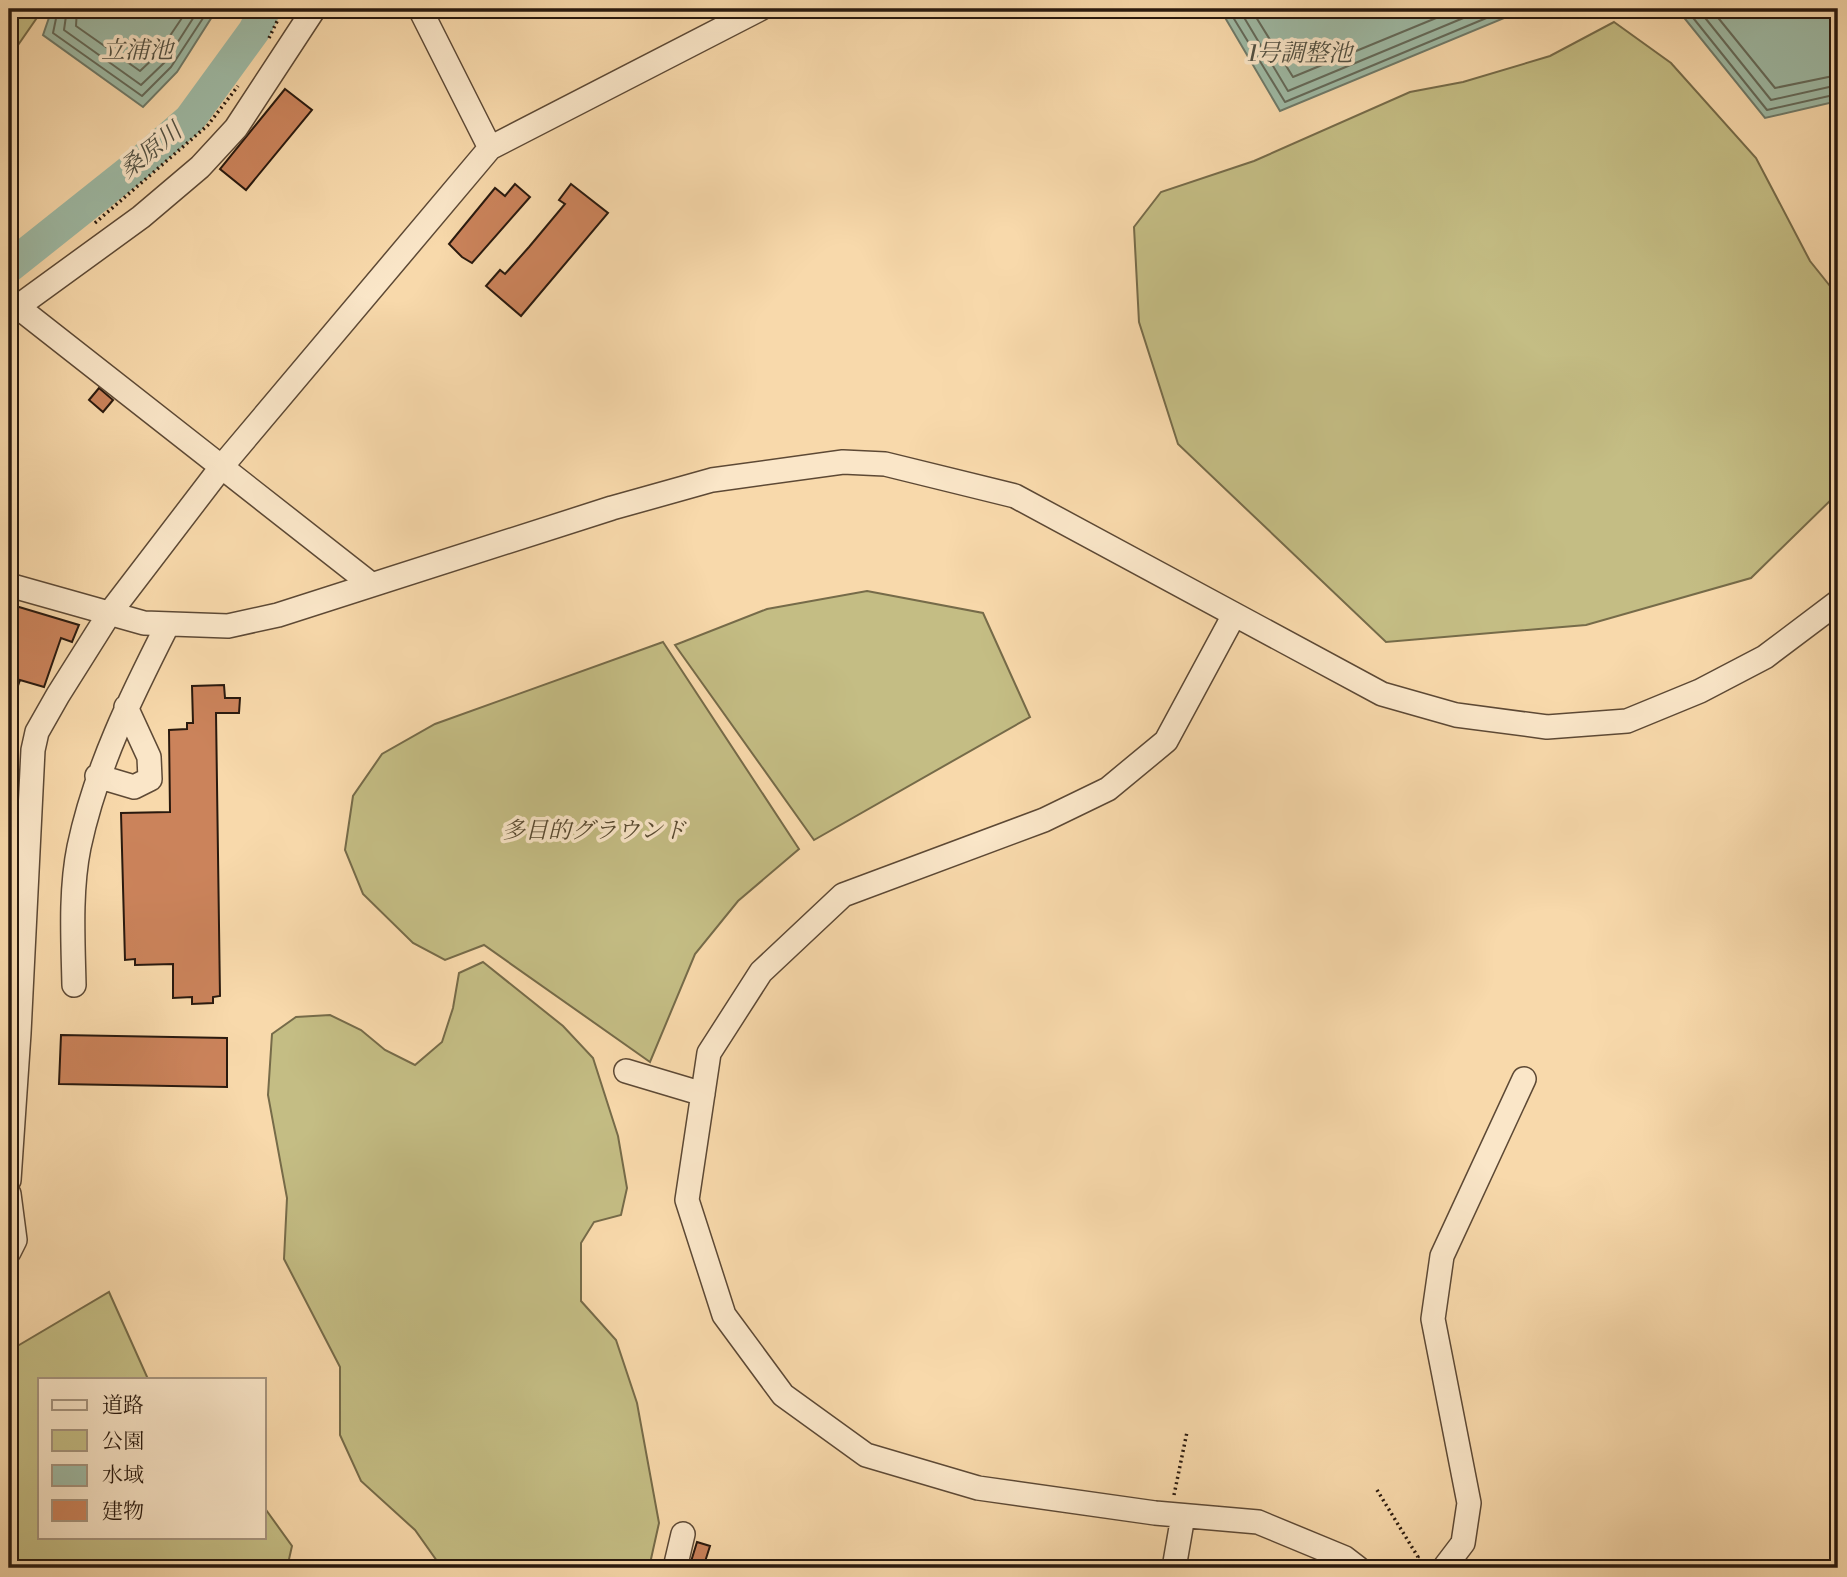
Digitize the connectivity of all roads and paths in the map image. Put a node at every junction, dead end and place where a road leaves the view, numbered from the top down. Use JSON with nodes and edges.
{"nodes":[{"id":1,"x":283,"y":9,"type":"edge"},
{"id":2,"x":314,"y":9,"type":"edge"},
{"id":3,"x":420,"y":9,"type":"edge"},
{"id":4,"x":760,"y":9,"type":"edge"},
{"id":5,"x":266,"y":44,"type":"dead end"},
{"id":6,"x":246,"y":75,"type":"dead end"},
{"id":7,"x":490,"y":148,"type":"junction"},
{"id":8,"x":93,"y":226,"type":"dead end"},
{"id":9,"x":14,"y":311,"type":"edge"},
{"id":10,"x":223,"y":465,"type":"junction"},
{"id":11,"x":9,"y":585,"type":"edge"},
{"id":12,"x":372,"y":585,"type":"junction"},
{"id":13,"x":1838,"y":602,"type":"edge"},
{"id":14,"x":109,"y":614,"type":"junction"},
{"id":15,"x":1234,"y":615,"type":"junction"},
{"id":16,"x":168,"y":624,"type":"junction"},
{"id":17,"x":126,"y":708,"type":"junction"},
{"id":18,"x":97,"y":776,"type":"junction"},
{"id":19,"x":74,"y":985,"type":"dead end"},
{"id":20,"x":626,"y":1071,"type":"dead end"},
{"id":21,"x":1524,"y":1079,"type":"dead end"},
{"id":22,"x":703,"y":1094,"type":"junction"},
{"id":23,"x":9,"y":1180,"type":"edge"},
{"id":24,"x":9,"y":1194,"type":"edge"},
{"id":25,"x":9,"y":1252,"type":"edge"},
{"id":26,"x":1187,"y":1432,"type":"dead end"},
{"id":27,"x":1377,"y":1490,"type":"dead end"},
{"id":28,"x":1176,"y":1515,"type":"junction"},
{"id":29,"x":683,"y":1534,"type":"dead end"},
{"id":30,"x":675,"y":1568,"type":"edge"},
{"id":31,"x":1174,"y":1568,"type":"edge"},
{"id":32,"x":1358,"y":1568,"type":"edge"},
{"id":33,"x":1409,"y":1568,"type":"edge"},
{"id":34,"x":1444,"y":1568,"type":"edge"}],
"edges":[{"from":1,"to":5,"type":"path"},
{"from":2,"to":9,"type":"street"},
{"from":3,"to":7,"type":"street"},
{"from":4,"to":7,"type":"street"},
{"from":6,"to":8,"type":"path"},
{"from":7,"to":10,"type":"street"},
{"from":9,"to":10,"type":"street"},
{"from":10,"to":12,"type":"street"},
{"from":10,"to":14,"type":"street"},
{"from":11,"to":14,"type":"street"},
{"from":12,"to":15,"type":"street"},
{"from":12,"to":16,"type":"street"},
{"from":13,"to":15,"type":"street"},
{"from":14,"to":16,"type":"street"},
{"from":14,"to":23,"type":"street"},
{"from":15,"to":22,"type":"street"},
{"from":16,"to":17,"type":"street"},
{"from":17,"to":18,"type":"street"},
{"from":17,"to":18,"type":"street"},
{"from":18,"to":19,"type":"street"},
{"from":20,"to":22,"type":"street"},
{"from":21,"to":34,"type":"street"},
{"from":22,"to":28,"type":"street"},
{"from":24,"to":25,"type":"street"},
{"from":26,"to":28,"type":"path"},
{"from":27,"to":33,"type":"path"},
{"from":28,"to":31,"type":"street"},
{"from":28,"to":32,"type":"street"},
{"from":29,"to":30,"type":"street"}]}
